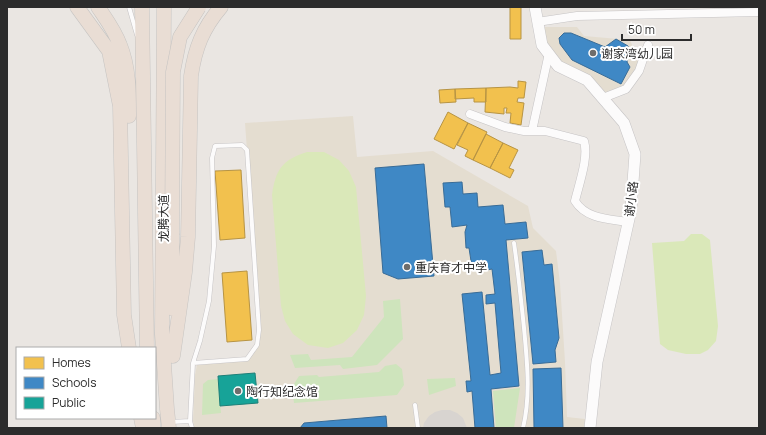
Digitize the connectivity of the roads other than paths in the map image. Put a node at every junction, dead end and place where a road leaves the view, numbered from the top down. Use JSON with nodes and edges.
{"nodes":[{"id":1,"x":77,"y":7,"type":"edge"},
{"id":2,"x":98,"y":7,"type":"edge"},
{"id":3,"x":129,"y":7,"type":"edge"},
{"id":4,"x":142,"y":7,"type":"edge"},
{"id":5,"x":164,"y":7,"type":"edge"},
{"id":6,"x":199,"y":7,"type":"edge"},
{"id":7,"x":221,"y":7,"type":"edge"},
{"id":8,"x":535,"y":7,"type":"edge"},
{"id":9,"x":759,"y":12,"type":"edge"},
{"id":10,"x":537,"y":22,"type":"junction"},
{"id":11,"x":648,"y":44,"type":"dead end"},
{"id":12,"x":142,"y":52,"type":"junction"},
{"id":13,"x":549,"y":53,"type":"junction"},
{"id":14,"x":603,"y":98,"type":"junction"},
{"id":15,"x":470,"y":114,"type":"dead end"},
{"id":16,"x":532,"y":131,"type":"junction"},
{"id":17,"x":628,"y":222,"type":"junction"},
{"id":18,"x":514,"y":243,"type":"dead end"},
{"id":19,"x":129,"y":347,"type":"edge"},
{"id":20,"x":133,"y":347,"type":"edge"},
{"id":21,"x":147,"y":347,"type":"edge"},
{"id":22,"x":173,"y":356,"type":"junction"},
{"id":23,"x":193,"y":363,"type":"junction"},
{"id":24,"x":416,"y":405,"type":"dead end"},
{"id":25,"x":168,"y":420,"type":"edge"},
{"id":26,"x":190,"y":421,"type":"junction"},
{"id":27,"x":192,"y":428,"type":"edge"},
{"id":28,"x":418,"y":428,"type":"edge"},
{"id":29,"x":523,"y":428,"type":"edge"},
{"id":30,"x":590,"y":428,"type":"edge"}],
"edges":[{"from":1,"to":19,"type":"highway"},
{"from":2,"to":20,"type":"highway"},
{"from":3,"to":12,"type":"lane"},
{"from":4,"to":12,"type":"highway","name":"龙腾大道"},
{"from":5,"to":25,"type":"highway","name":"龙腾大道"},
{"from":6,"to":22,"type":"highway","bridge":true},
{"from":7,"to":22,"type":"highway"},
{"from":8,"to":10,"type":"street","name":"谢小路"},
{"from":9,"to":10,"type":"street"},
{"from":10,"to":13,"type":"street","name":"谢小路"},
{"from":11,"to":14,"type":"street"},
{"from":12,"to":21,"type":"highway","name":"龙腾大道"},
{"from":13,"to":14,"type":"street","name":"谢小路"},
{"from":13,"to":16,"type":"street"},
{"from":14,"to":17,"type":"street","name":"谢小路"},
{"from":15,"to":16,"type":"street"},
{"from":16,"to":17,"type":"street"},
{"from":17,"to":30,"type":"street","name":"谢小路"},
{"from":18,"to":29,"type":"lane"},
{"from":22,"to":25,"type":"highway"},
{"from":23,"to":23,"type":"lane"},
{"from":23,"to":26,"type":"lane"},
{"from":24,"to":28,"type":"lane"},
{"from":25,"to":26,"type":"lane"},
{"from":26,"to":27,"type":"lane"}]}
